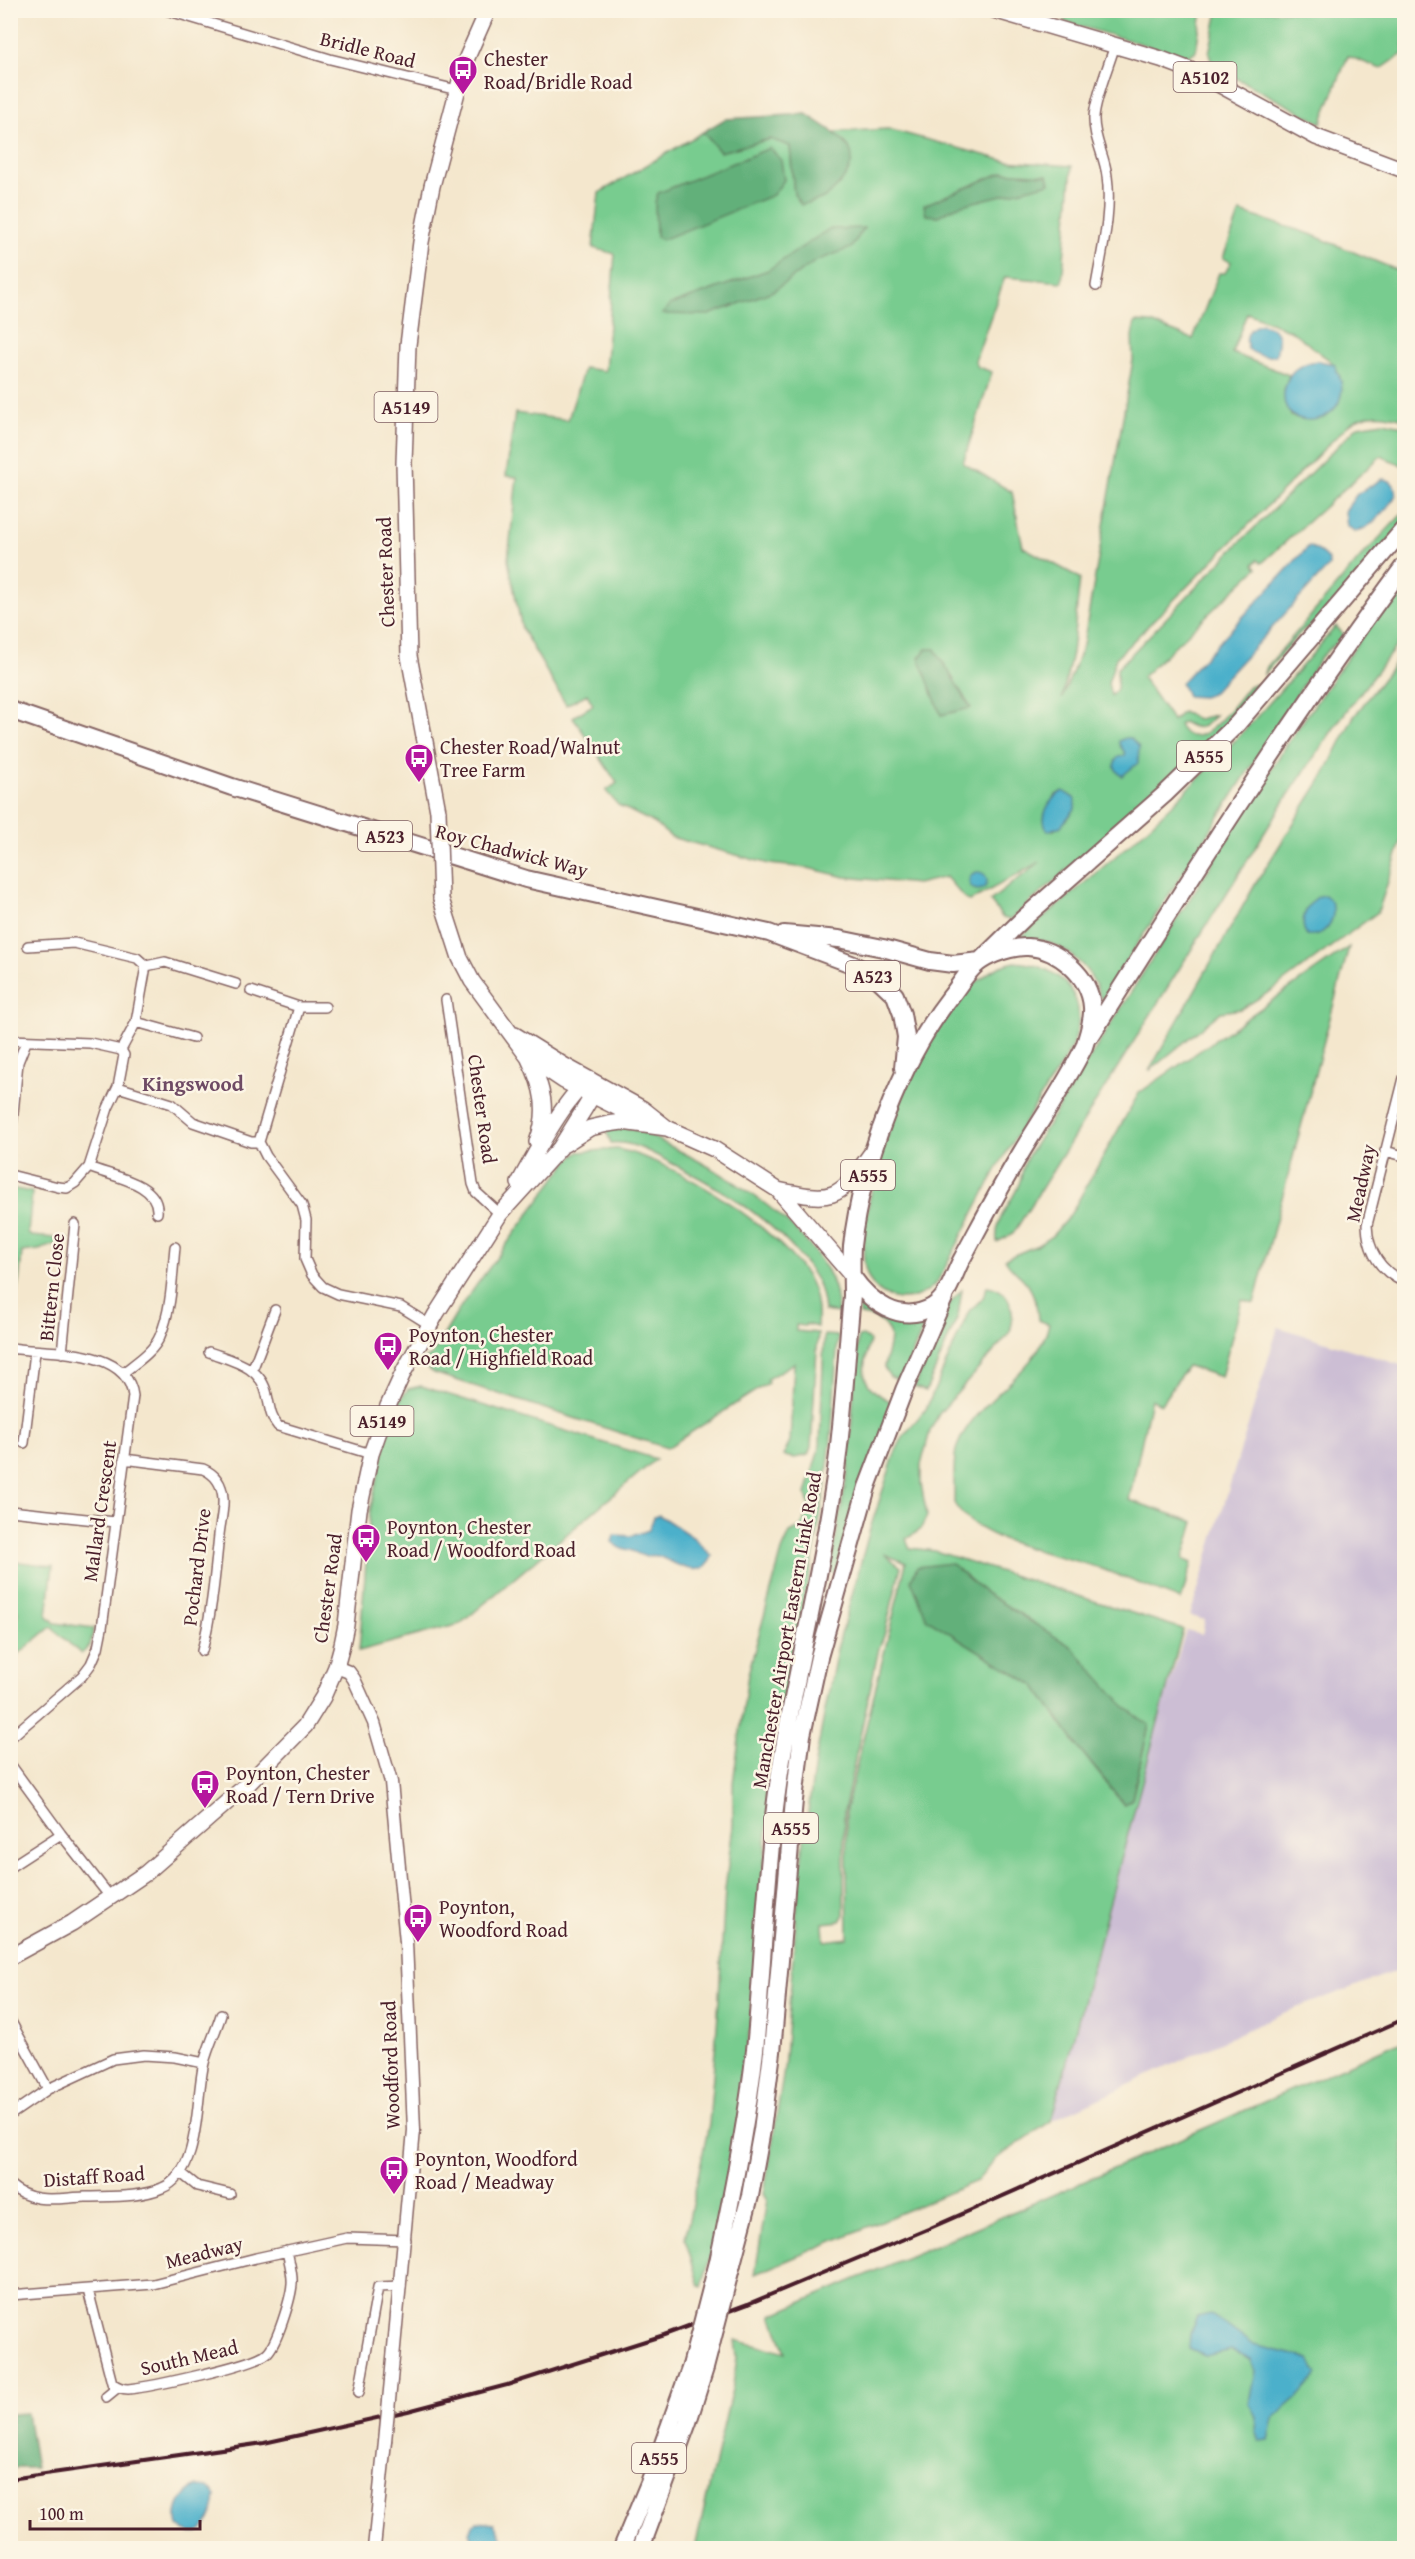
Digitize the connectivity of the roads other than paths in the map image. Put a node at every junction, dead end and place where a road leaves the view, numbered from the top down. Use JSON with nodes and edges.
{"nodes":[{"id":1,"x":166,"y":10,"type":"edge"},
{"id":2,"x":488,"y":10,"type":"edge"},
{"id":3,"x":994,"y":10,"type":"edge"},
{"id":4,"x":1115,"y":45,"type":"junction"},
{"id":5,"x":457,"y":90,"type":"junction"},
{"id":6,"x":1404,"y":170,"type":"edge"},
{"id":7,"x":1096,"y":286,"type":"dead end"},
{"id":8,"x":1404,"y":529,"type":"edge"},
{"id":9,"x":1404,"y":566,"type":"edge"},
{"id":10,"x":10,"y":710,"type":"edge"},
{"id":11,"x":1010,"y":932,"type":"junction"},
{"id":12,"x":769,"y":933,"type":"junction"},
{"id":13,"x":28,"y":946,"type":"dead end"},
{"id":14,"x":884,"y":948,"type":"junction"},
{"id":15,"x":980,"y":961,"type":"junction"},
{"id":16,"x":146,"y":966,"type":"junction"},
{"id":17,"x":236,"y":984,"type":"dead end"},
{"id":18,"x":251,"y":991,"type":"dead end"},
{"id":19,"x":446,"y":1000,"type":"dead end"},
{"id":20,"x":299,"y":1007,"type":"junction"},
{"id":21,"x":325,"y":1007,"type":"dead end"},
{"id":22,"x":136,"y":1022,"type":"junction"},
{"id":23,"x":510,"y":1032,"type":"junction"},
{"id":24,"x":193,"y":1038,"type":"dead end"},
{"id":25,"x":10,"y":1040,"type":"edge"},
{"id":26,"x":26,"y":1041,"type":"junction"},
{"id":27,"x":1084,"y":1047,"type":"junction"},
{"id":28,"x":121,"y":1050,"type":"junction"},
{"id":29,"x":528,"y":1057,"type":"junction"},
{"id":30,"x":902,"y":1077,"type":"junction"},
{"id":31,"x":1404,"y":1078,"type":"edge"},
{"id":32,"x":591,"y":1080,"type":"junction"},
{"id":33,"x":118,"y":1087,"type":"junction"},
{"id":34,"x":578,"y":1089,"type":"junction"},
{"id":35,"x":592,"y":1096,"type":"junction"},
{"id":36,"x":648,"y":1126,"type":"junction"},
{"id":37,"x":667,"y":1128,"type":"junction"},
{"id":38,"x":259,"y":1142,"type":"junction"},
{"id":39,"x":10,"y":1145,"type":"edge"},
{"id":40,"x":560,"y":1148,"type":"junction"},
{"id":41,"x":875,"y":1149,"type":"junction"},
{"id":42,"x":1385,"y":1151,"type":"junction"},
{"id":43,"x":1404,"y":1156,"type":"edge"},
{"id":44,"x":89,"y":1167,"type":"junction"},
{"id":45,"x":525,"y":1172,"type":"junction"},
{"id":46,"x":10,"y":1175,"type":"edge"},
{"id":47,"x":778,"y":1190,"type":"junction"},
{"id":48,"x":504,"y":1209,"type":"junction"},
{"id":49,"x":156,"y":1213,"type":"dead end"},
{"id":50,"x":75,"y":1224,"type":"dead end"},
{"id":51,"x":175,"y":1247,"type":"dead end"},
{"id":52,"x":852,"y":1276,"type":"junction"},
{"id":53,"x":1404,"y":1282,"type":"edge"},
{"id":54,"x":944,"y":1297,"type":"junction"},
{"id":55,"x":275,"y":1310,"type":"dead end"},
{"id":56,"x":430,"y":1325,"type":"junction"},
{"id":57,"x":10,"y":1348,"type":"edge"},
{"id":58,"x":35,"y":1352,"type":"junction"},
{"id":59,"x":209,"y":1352,"type":"dead end"},
{"id":60,"x":62,"y":1353,"type":"junction"},
{"id":61,"x":253,"y":1368,"type":"junction"},
{"id":62,"x":124,"y":1372,"type":"junction"},
{"id":63,"x":24,"y":1443,"type":"dead end"},
{"id":64,"x":371,"y":1454,"type":"junction"},
{"id":65,"x":124,"y":1459,"type":"junction"},
{"id":66,"x":10,"y":1511,"type":"edge"},
{"id":67,"x":115,"y":1522,"type":"junction"},
{"id":68,"x":202,"y":1651,"type":"dead end"},
{"id":69,"x":336,"y":1667,"type":"junction"},
{"id":70,"x":10,"y":1738,"type":"edge"},
{"id":71,"x":10,"y":1764,"type":"edge"},
{"id":72,"x":61,"y":1834,"type":"junction"},
{"id":73,"x":10,"y":1867,"type":"edge"},
{"id":74,"x":111,"y":1898,"type":"junction"},
{"id":75,"x":10,"y":1957,"type":"edge"},
{"id":76,"x":221,"y":2015,"type":"dead end"},
{"id":77,"x":10,"y":2020,"type":"edge"},
{"id":78,"x":204,"y":2063,"type":"junction"},
{"id":79,"x":48,"y":2089,"type":"junction"},
{"id":80,"x":10,"y":2115,"type":"edge"},
{"id":81,"x":181,"y":2173,"type":"junction"},
{"id":82,"x":10,"y":2185,"type":"edge"},
{"id":83,"x":230,"y":2194,"type":"dead end"},
{"id":84,"x":406,"y":2240,"type":"junction"},
{"id":85,"x":287,"y":2252,"type":"junction"},
{"id":86,"x":725,"y":2263,"type":"junction"},
{"id":87,"x":401,"y":2286,"type":"junction"},
{"id":88,"x":88,"y":2290,"type":"junction"},
{"id":89,"x":10,"y":2295,"type":"edge"},
{"id":90,"x":698,"y":2367,"type":"junction"},
{"id":91,"x":117,"y":2388,"type":"junction"},
{"id":92,"x":359,"y":2392,"type":"dead end"},
{"id":93,"x":106,"y":2397,"type":"dead end"},
{"id":94,"x":374,"y":2548,"type":"edge"},
{"id":95,"x":622,"y":2548,"type":"edge"},
{"id":96,"x":641,"y":2548,"type":"edge"}],
"edges":[{"from":1,"to":5,"type":"street","name":"Bridle Road"},
{"from":2,"to":5,"type":"main road","name":"Chester Road","number":"A5149"},
{"from":3,"to":4,"type":"main road","number":"A5102"},
{"from":4,"to":6,"type":"main road","number":"A5102"},
{"from":4,"to":7,"type":"street"},
{"from":5,"to":23,"type":"main road","name":"Chester Road","number":"A5149","bridge":true},
{"from":8,"to":11,"type":"highway","number":"A555"},
{"from":9,"to":27,"type":"highway","number":"A555"},
{"from":10,"to":12,"type":"highway","name":"Roy Chadwick Way","number":"A523"},
{"from":11,"to":14,"type":"highway","name":"Roy Chadwick Way","number":"A523"},
{"from":11,"to":15,"type":"highway","number":"A555"},
{"from":12,"to":14,"type":"highway","name":"Roy Chadwick Way","number":"A523"},
{"from":12,"to":30,"type":"highway","name":"Roy Chadwick Way","number":"A523"},
{"from":13,"to":16,"type":"street"},
{"from":14,"to":15,"type":"highway","name":"Roy Chadwick Way","number":"A523"},
{"from":15,"to":27,"type":"highway","number":"A555"},
{"from":15,"to":30,"type":"highway","number":"A555"},
{"from":16,"to":17,"type":"street"},
{"from":16,"to":22,"type":"street"},
{"from":18,"to":20,"type":"street"},
{"from":19,"to":48,"type":"street","name":"Chester Road"},
{"from":20,"to":21,"type":"street"},
{"from":20,"to":38,"type":"street"},
{"from":22,"to":24,"type":"street"},
{"from":22,"to":28,"type":"street"},
{"from":23,"to":29,"type":"main road","name":"Chester Road","number":"A5149"},
{"from":23,"to":32,"type":"main road"},
{"from":25,"to":26,"type":"street"},
{"from":26,"to":28,"type":"street"},
{"from":26,"to":39,"type":"street"},
{"from":27,"to":54,"type":"highway","number":"A555"},
{"from":28,"to":33,"type":"street"},
{"from":29,"to":34,"type":"main road","name":"Chester Road","number":"A5149"},
{"from":29,"to":45,"type":"main road"},
{"from":30,"to":41,"type":"highway","number":"A555"},
{"from":31,"to":42,"type":"street","name":"Meadway"},
{"from":32,"to":34,"type":"main road","name":"Chester Road","number":"A5149"},
{"from":32,"to":35,"type":"main road"},
{"from":32,"to":37,"type":"main road"},
{"from":33,"to":38,"type":"street"},
{"from":33,"to":44,"type":"street"},
{"from":34,"to":35,"type":"main road","name":"Chester Road","number":"A5149"},
{"from":34,"to":45,"type":"main road","name":"Chester Road","number":"A5149"},
{"from":35,"to":36,"type":"main road","name":"Chester Road","number":"A5149"},
{"from":35,"to":40,"type":"main road","name":"Chester Road","number":"A5149"},
{"from":36,"to":37,"type":"main road","name":"Chester Road","number":"A5149"},
{"from":36,"to":40,"type":"main road"},
{"from":37,"to":47,"type":"main road","name":"Chester Road","number":"A5149"},
{"from":38,"to":56,"type":"street"},
{"from":40,"to":48,"type":"main road","name":"Chester Road","number":"A5149"},
{"from":41,"to":47,"type":"main road","name":"Chester Road","number":"A5149"},
{"from":41,"to":52,"type":"highway","number":"A555"},
{"from":42,"to":43,"type":"street"},
{"from":42,"to":53,"type":"street","name":"Meadway"},
{"from":44,"to":46,"type":"street"},
{"from":44,"to":49,"type":"street"},
{"from":45,"to":48,"type":"main road","name":"Chester Road","number":"A5149"},
{"from":47,"to":52,"type":"main road","name":"Chester Road","number":"A5149"},
{"from":48,"to":56,"type":"main road","name":"Chester Road","number":"A5149"},
{"from":50,"to":60,"type":"street","name":"Bittern Close"},
{"from":51,"to":62,"type":"street"},
{"from":52,"to":54,"type":"highway"},
{"from":52,"to":86,"type":"highway","name":"Manchester Airport Eastern Link Road","number":"A555"},
{"from":54,"to":86,"type":"highway","name":"Manchester Airport Eastern Link Road","number":"A555"},
{"from":55,"to":61,"type":"street"},
{"from":56,"to":64,"type":"main road","name":"Chester Road","number":"A5149"},
{"from":57,"to":58,"type":"street"},
{"from":58,"to":60,"type":"street"},
{"from":58,"to":63,"type":"street"},
{"from":59,"to":61,"type":"street"},
{"from":60,"to":62,"type":"street"},
{"from":61,"to":64,"type":"street"},
{"from":62,"to":65,"type":"street","name":"Mallard Crescent"},
{"from":64,"to":69,"type":"main road","name":"Chester Road","number":"A5149"},
{"from":65,"to":67,"type":"street","name":"Mallard Crescent"},
{"from":65,"to":68,"type":"street","name":"Pochard Drive"},
{"from":66,"to":67,"type":"street"},
{"from":67,"to":70,"type":"street","name":"Mallard Crescent"},
{"from":69,"to":74,"type":"main road","name":"Chester Road","number":"A5149"},
{"from":69,"to":84,"type":"street","name":"Woodford Road"},
{"from":71,"to":72,"type":"street"},
{"from":72,"to":73,"type":"street"},
{"from":72,"to":74,"type":"street"},
{"from":74,"to":75,"type":"main road","name":"Chester Road","number":"A5149"},
{"from":76,"to":78,"type":"street"},
{"from":77,"to":79,"type":"street"},
{"from":78,"to":79,"type":"street"},
{"from":78,"to":81,"type":"street"},
{"from":79,"to":80,"type":"street"},
{"from":81,"to":82,"type":"street","name":"Distaff Road"},
{"from":81,"to":83,"type":"street"},
{"from":84,"to":85,"type":"street","name":"Meadway"},
{"from":84,"to":87,"type":"street","name":"Woodford Road"},
{"from":85,"to":88,"type":"street","name":"Meadway"},
{"from":85,"to":91,"type":"street","name":"South Mead"},
{"from":86,"to":90,"type":"highway","name":"Manchester Airport Eastern Link Road","number":"A555","bridge":true},
{"from":87,"to":92,"type":"street"},
{"from":87,"to":94,"type":"street","name":"Woodford Road","bridge":true},
{"from":88,"to":89,"type":"street","name":"Meadway"},
{"from":88,"to":91,"type":"street","name":"South Mead"},
{"from":90,"to":95,"type":"highway","name":"Manchester Airport Eastern Link Road","number":"A555"},
{"from":90,"to":96,"type":"highway","name":"Manchester Airport Eastern Link Road","number":"A555"},
{"from":91,"to":93,"type":"street","name":"South Mead"}]}
